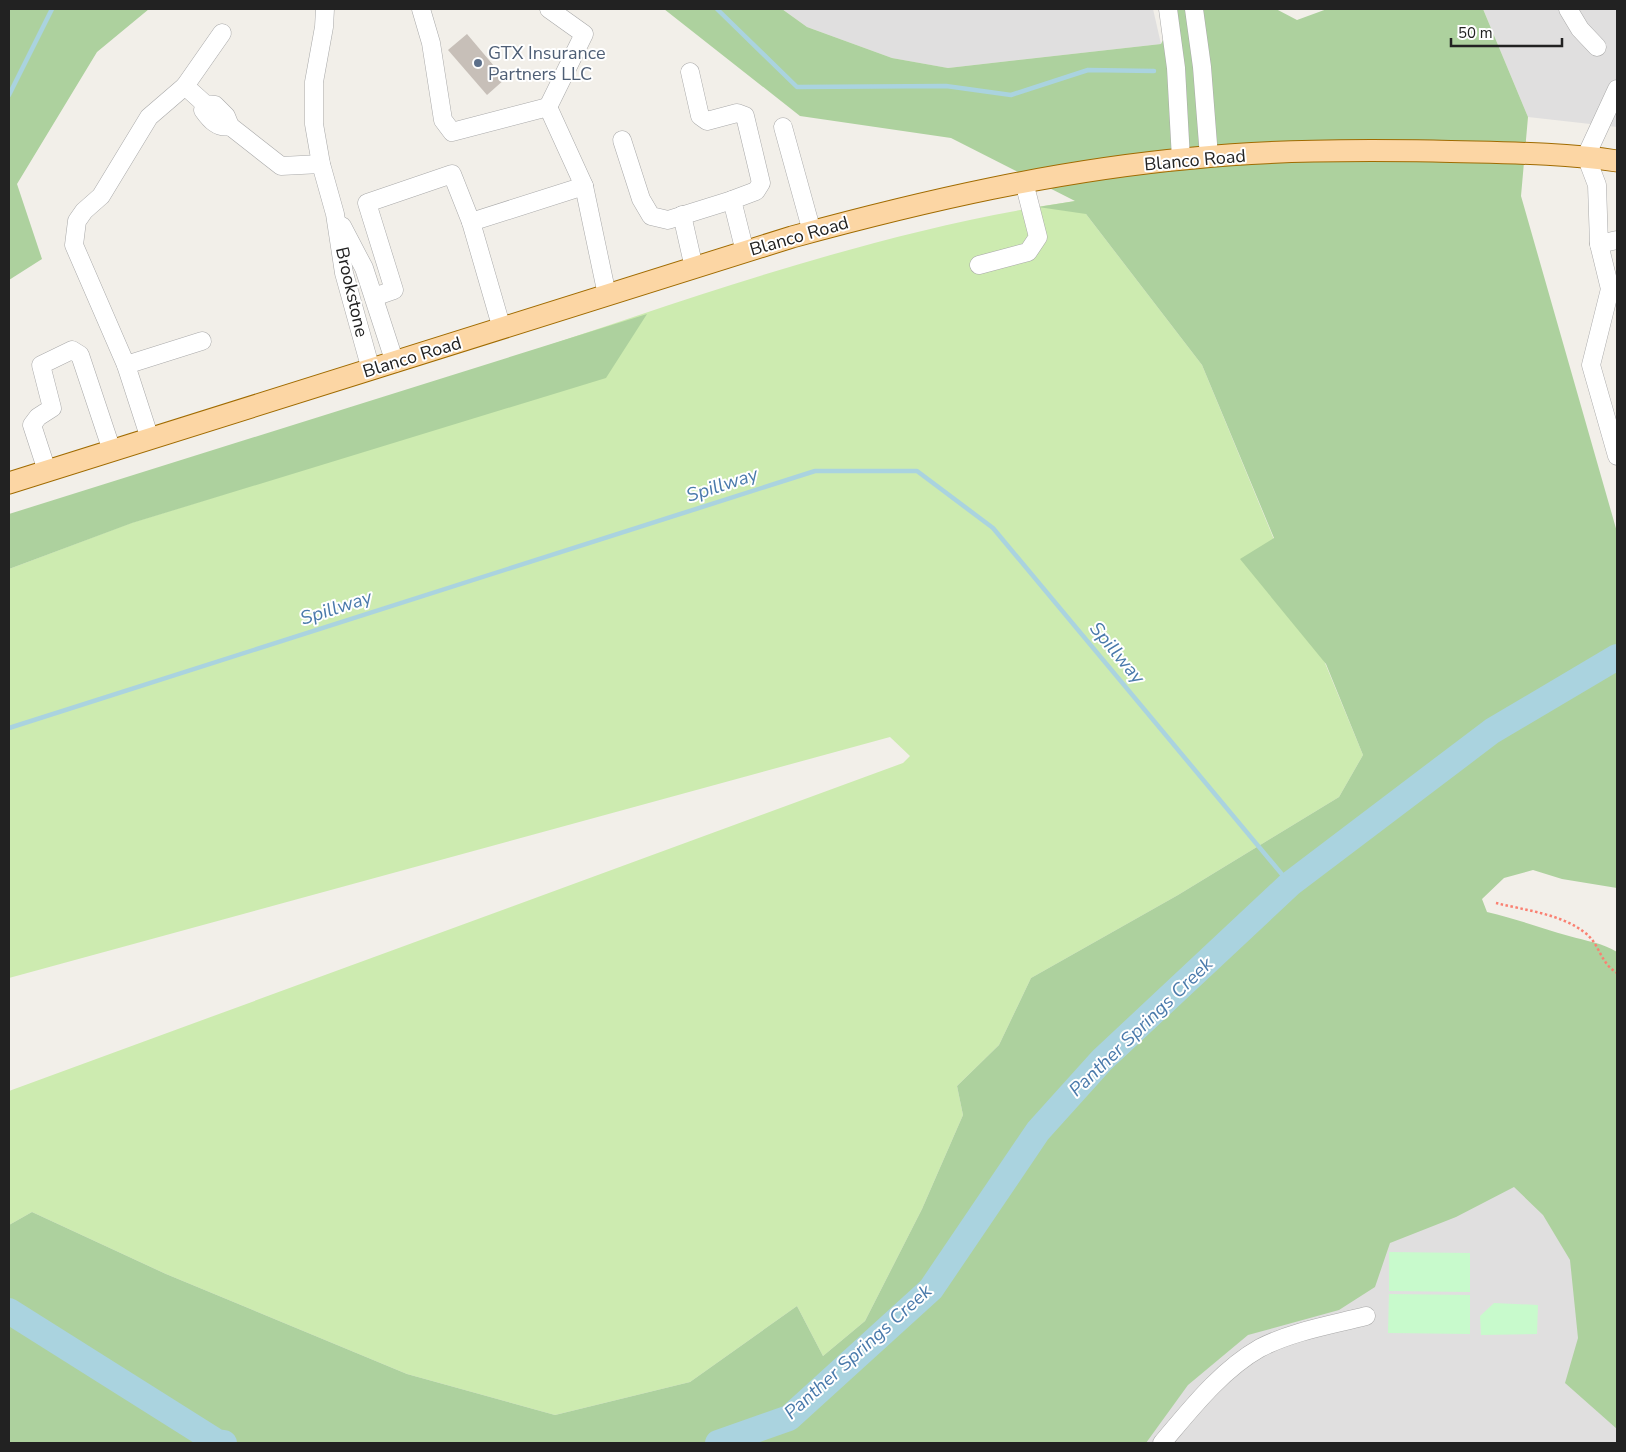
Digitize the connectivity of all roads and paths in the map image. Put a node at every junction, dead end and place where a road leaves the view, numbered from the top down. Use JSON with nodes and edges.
{"nodes":[{"id":1,"x":325,"y":9,"type":"edge"},
{"id":2,"x":421,"y":9,"type":"edge"},
{"id":3,"x":549,"y":9,"type":"edge"},
{"id":4,"x":1168,"y":9,"type":"edge"},
{"id":5,"x":1194,"y":9,"type":"edge"},
{"id":6,"x":1568,"y":9,"type":"edge"},
{"id":7,"x":222,"y":33,"type":"dead end"},
{"id":8,"x":1597,"y":46,"type":"dead end"},
{"id":9,"x":690,"y":72,"type":"dead end"},
{"id":10,"x":185,"y":86,"type":"junction"},
{"id":11,"x":1617,"y":89,"type":"edge"},
{"id":12,"x":548,"y":107,"type":"junction"},
{"id":13,"x":783,"y":127,"type":"dead end"},
{"id":14,"x":622,"y":140,"type":"dead end"},
{"id":15,"x":1586,"y":156,"type":"junction"},
{"id":16,"x":1209,"y":157,"type":"junction"},
{"id":17,"x":1181,"y":159,"type":"junction"},
{"id":18,"x":1617,"y":161,"type":"edge"},
{"id":19,"x":322,"y":164,"type":"junction"},
{"id":20,"x":1024,"y":182,"type":"junction"},
{"id":21,"x":584,"y":186,"type":"junction"},
{"id":22,"x":732,"y":200,"type":"junction"},
{"id":23,"x":336,"y":214,"type":"junction"},
{"id":24,"x":682,"y":215,"type":"junction"},
{"id":25,"x":471,"y":222,"type":"junction"},
{"id":26,"x":812,"y":232,"type":"junction"},
{"id":27,"x":1617,"y":240,"type":"edge"},
{"id":28,"x":1599,"y":244,"type":"junction"},
{"id":29,"x":745,"y":252,"type":"junction"},
{"id":30,"x":978,"y":265,"type":"dead end"},
{"id":31,"x":694,"y":268,"type":"junction"},
{"id":32,"x":607,"y":295,"type":"junction"},
{"id":33,"x":374,"y":297,"type":"junction"},
{"id":34,"x":502,"y":329,"type":"junction"},
{"id":35,"x":202,"y":341,"type":"dead end"},
{"id":36,"x":395,"y":363,"type":"junction"},
{"id":37,"x":126,"y":365,"type":"junction"},
{"id":38,"x":371,"y":370,"type":"junction"},
{"id":39,"x":150,"y":439,"type":"junction"},
{"id":40,"x":112,"y":451,"type":"junction"},
{"id":41,"x":1617,"y":456,"type":"edge"},
{"id":42,"x":47,"y":471,"type":"junction"},
{"id":43,"x":9,"y":483,"type":"edge"},
{"id":44,"x":1496,"y":903,"type":"dead end"},
{"id":45,"x":1617,"y":973,"type":"edge"},
{"id":46,"x":1366,"y":1316,"type":"dead end"},
{"id":47,"x":1162,"y":1443,"type":"edge"}],
"edges":[{"from":1,"to":19,"type":"street","name":"Brookstone"},
{"from":2,"to":12,"type":"street"},
{"from":3,"to":12,"type":"street"},
{"from":4,"to":17,"type":"street"},
{"from":5,"to":16,"type":"street"},
{"from":6,"to":8,"type":"street"},
{"from":7,"to":10,"type":"street"},
{"from":9,"to":22,"type":"street"},
{"from":10,"to":19,"type":"street"},
{"from":10,"to":37,"type":"street"},
{"from":11,"to":15,"type":"street"},
{"from":12,"to":21,"type":"street"},
{"from":13,"to":26,"type":"street"},
{"from":14,"to":24,"type":"street"},
{"from":15,"to":16,"type":"main road","name":"Blanco Road"},
{"from":15,"to":18,"type":"main road","name":"Blanco Road"},
{"from":15,"to":28,"type":"street"},
{"from":16,"to":17,"type":"main road","name":"Blanco Road"},
{"from":17,"to":20,"type":"main road","name":"Blanco Road"},
{"from":19,"to":23,"type":"street","name":"Brookstone"},
{"from":20,"to":26,"type":"main road","name":"Blanco Road"},
{"from":20,"to":30,"type":"street"},
{"from":21,"to":25,"type":"street"},
{"from":21,"to":32,"type":"street"},
{"from":22,"to":24,"type":"street"},
{"from":22,"to":29,"type":"street"},
{"from":23,"to":33,"type":"street","name":"Brookstone"},
{"from":23,"to":38,"type":"street","name":"Brookstone"},
{"from":24,"to":31,"type":"street"},
{"from":25,"to":33,"type":"street"},
{"from":25,"to":34,"type":"street"},
{"from":26,"to":29,"type":"main road","name":"Blanco Road"},
{"from":27,"to":28,"type":"street"},
{"from":28,"to":41,"type":"street"},
{"from":29,"to":31,"type":"main road","name":"Blanco Road"},
{"from":31,"to":32,"type":"main road","name":"Blanco Road"},
{"from":32,"to":34,"type":"main road","name":"Blanco Road"},
{"from":33,"to":36,"type":"street","name":"Brookstone"},
{"from":34,"to":36,"type":"main road","name":"Blanco Road"},
{"from":35,"to":37,"type":"street"},
{"from":36,"to":38,"type":"main road","name":"Blanco Road"},
{"from":37,"to":39,"type":"street"},
{"from":38,"to":39,"type":"main road","name":"Blanco Road"},
{"from":39,"to":40,"type":"main road","name":"Blanco Road"},
{"from":40,"to":42,"type":"main road","name":"Blanco Road"},
{"from":40,"to":42,"type":"street"},
{"from":42,"to":43,"type":"main road","name":"Blanco Road"},
{"from":44,"to":45,"type":"path"},
{"from":46,"to":47,"type":"street"}]}
